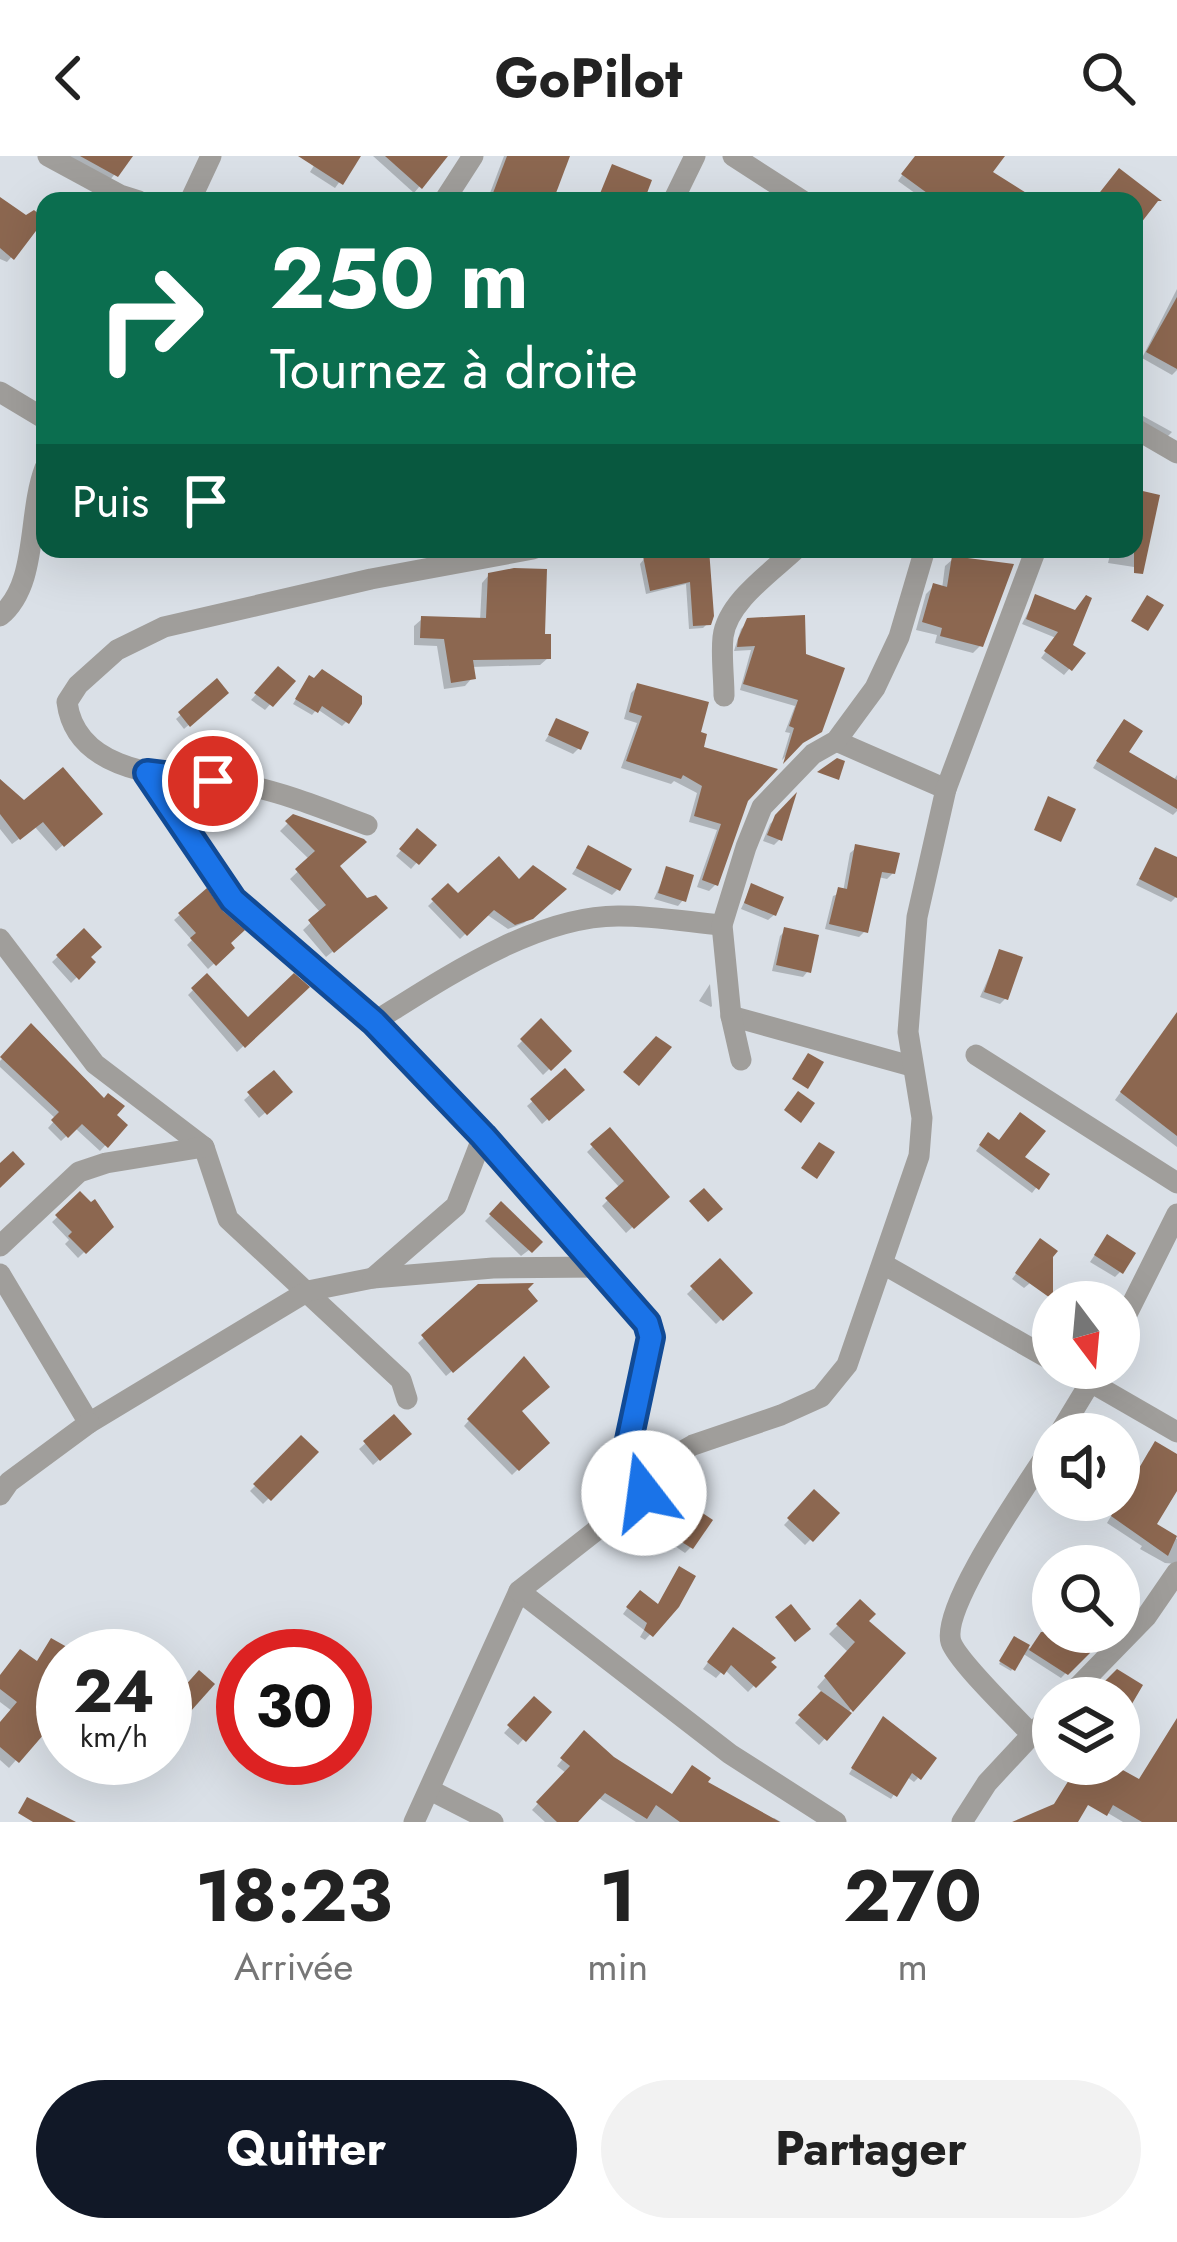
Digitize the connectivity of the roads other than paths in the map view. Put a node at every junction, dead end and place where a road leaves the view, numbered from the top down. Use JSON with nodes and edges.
{"nodes":[{"id":1,"x":48,"y":156,"type":"edge"},
{"id":2,"x":211,"y":156,"type":"edge"},
{"id":3,"x":472,"y":156,"type":"edge"},
{"id":4,"x":694,"y":156,"type":"edge"},
{"id":5,"x":734,"y":156,"type":"edge"},
{"id":6,"x":114,"y":192,"type":"edge"},
{"id":7,"x":194,"y":192,"type":"edge"},
{"id":8,"x":450,"y":192,"type":"edge"},
{"id":9,"x":677,"y":192,"type":"edge"},
{"id":10,"x":789,"y":192,"type":"edge"},
{"id":11,"x":0,"y":392,"type":"edge"},
{"id":12,"x":36,"y":414,"type":"edge"},
{"id":13,"x":1143,"y":433,"type":"edge"},
{"id":14,"x":1177,"y":453,"type":"edge"},
{"id":15,"x":36,"y":496,"type":"edge"},
{"id":16,"x":484,"y":558,"type":"edge"},
{"id":17,"x":787,"y":558,"type":"edge"},
{"id":18,"x":922,"y":558,"type":"edge"},
{"id":19,"x":1033,"y":558,"type":"edge"},
{"id":20,"x":0,"y":616,"type":"edge"},
{"id":21,"x":724,"y":696,"type":"dead end"},
{"id":22,"x":836,"y":741,"type":"junction"},
{"id":23,"x":147,"y":773,"type":"junction"},
{"id":24,"x":946,"y":789,"type":"junction"},
{"id":25,"x":367,"y":826,"type":"dead end"},
{"id":26,"x":722,"y":925,"type":"junction"},
{"id":27,"x":0,"y":939,"type":"edge"},
{"id":28,"x":731,"y":1016,"type":"junction"},
{"id":29,"x":374,"y":1022,"type":"junction"},
{"id":30,"x":976,"y":1055,"type":"dead end"},
{"id":31,"x":741,"y":1060,"type":"dead end"},
{"id":32,"x":911,"y":1066,"type":"junction"},
{"id":33,"x":483,"y":1136,"type":"junction"},
{"id":34,"x":204,"y":1147,"type":"junction"},
{"id":35,"x":1177,"y":1183,"type":"edge"},
{"id":36,"x":1177,"y":1214,"type":"edge"},
{"id":37,"x":0,"y":1246,"type":"edge"},
{"id":38,"x":884,"y":1264,"type":"junction"},
{"id":39,"x":602,"y":1268,"type":"junction"},
{"id":40,"x":0,"y":1274,"type":"edge"},
{"id":41,"x":373,"y":1279,"type":"junction"},
{"id":42,"x":1140,"y":1288,"type":"edge"},
{"id":43,"x":308,"y":1291,"type":"junction"},
{"id":44,"x":1032,"y":1348,"type":"edge"},
{"id":45,"x":1115,"y":1389,"type":"edge"},
{"id":46,"x":406,"y":1399,"type":"dead end"},
{"id":47,"x":89,"y":1423,"type":"junction"},
{"id":48,"x":1177,"y":1432,"type":"edge"},
{"id":49,"x":644,"y":1473,"type":"junction"},
{"id":50,"x":1032,"y":1478,"type":"edge"},
{"id":51,"x":0,"y":1495,"type":"edge"},
{"id":52,"x":1177,"y":1572,"type":"edge"},
{"id":53,"x":518,"y":1592,"type":"junction"},
{"id":54,"x":1087,"y":1677,"type":"edge"},
{"id":55,"x":1031,"y":1734,"type":"joint"},
{"id":56,"x":432,"y":1791,"type":"junction"},
{"id":57,"x":414,"y":1822,"type":"edge"},
{"id":58,"x":493,"y":1822,"type":"edge"},
{"id":59,"x":836,"y":1822,"type":"edge"},
{"id":60,"x":962,"y":1822,"type":"edge"}],
"edges":[{"from":1,"to":6,"type":"street"},
{"from":2,"to":7,"type":"street"},
{"from":3,"to":8,"type":"street"},
{"from":4,"to":9,"type":"street"},
{"from":5,"to":10,"type":"street"},
{"from":11,"to":12,"type":"street"},
{"from":13,"to":14,"type":"street"},
{"from":15,"to":20,"type":"street"},
{"from":16,"to":23,"type":"street"},
{"from":17,"to":21,"type":"street"},
{"from":18,"to":22,"type":"street"},
{"from":19,"to":24,"type":"street"},
{"from":22,"to":24,"type":"street"},
{"from":22,"to":26,"type":"street"},
{"from":23,"to":25,"type":"street"},
{"from":23,"to":29,"type":"street"},
{"from":24,"to":32,"type":"street"},
{"from":26,"to":28,"type":"street"},
{"from":26,"to":29,"type":"street"},
{"from":27,"to":34,"type":"street"},
{"from":28,"to":31,"type":"street"},
{"from":28,"to":32,"type":"street"},
{"from":29,"to":33,"type":"street"},
{"from":30,"to":35,"type":"street"},
{"from":32,"to":38,"type":"street"},
{"from":33,"to":39,"type":"street"},
{"from":33,"to":41,"type":"street"},
{"from":34,"to":37,"type":"street"},
{"from":34,"to":43,"type":"street"},
{"from":36,"to":42,"type":"street"},
{"from":38,"to":44,"type":"street"},
{"from":38,"to":49,"type":"street"},
{"from":39,"to":41,"type":"street"},
{"from":39,"to":49,"type":"street"},
{"from":40,"to":47,"type":"street"},
{"from":41,"to":43,"type":"street"},
{"from":43,"to":46,"type":"street"},
{"from":43,"to":47,"type":"street"},
{"from":45,"to":48,"type":"street"},
{"from":47,"to":51,"type":"street"},
{"from":49,"to":53,"type":"street"},
{"from":50,"to":55,"type":"street"},
{"from":52,"to":54,"type":"street"},
{"from":53,"to":56,"type":"street"},
{"from":53,"to":59,"type":"street"},
{"from":55,"to":60,"type":"street"},
{"from":56,"to":57,"type":"street"},
{"from":56,"to":58,"type":"street"}]}
